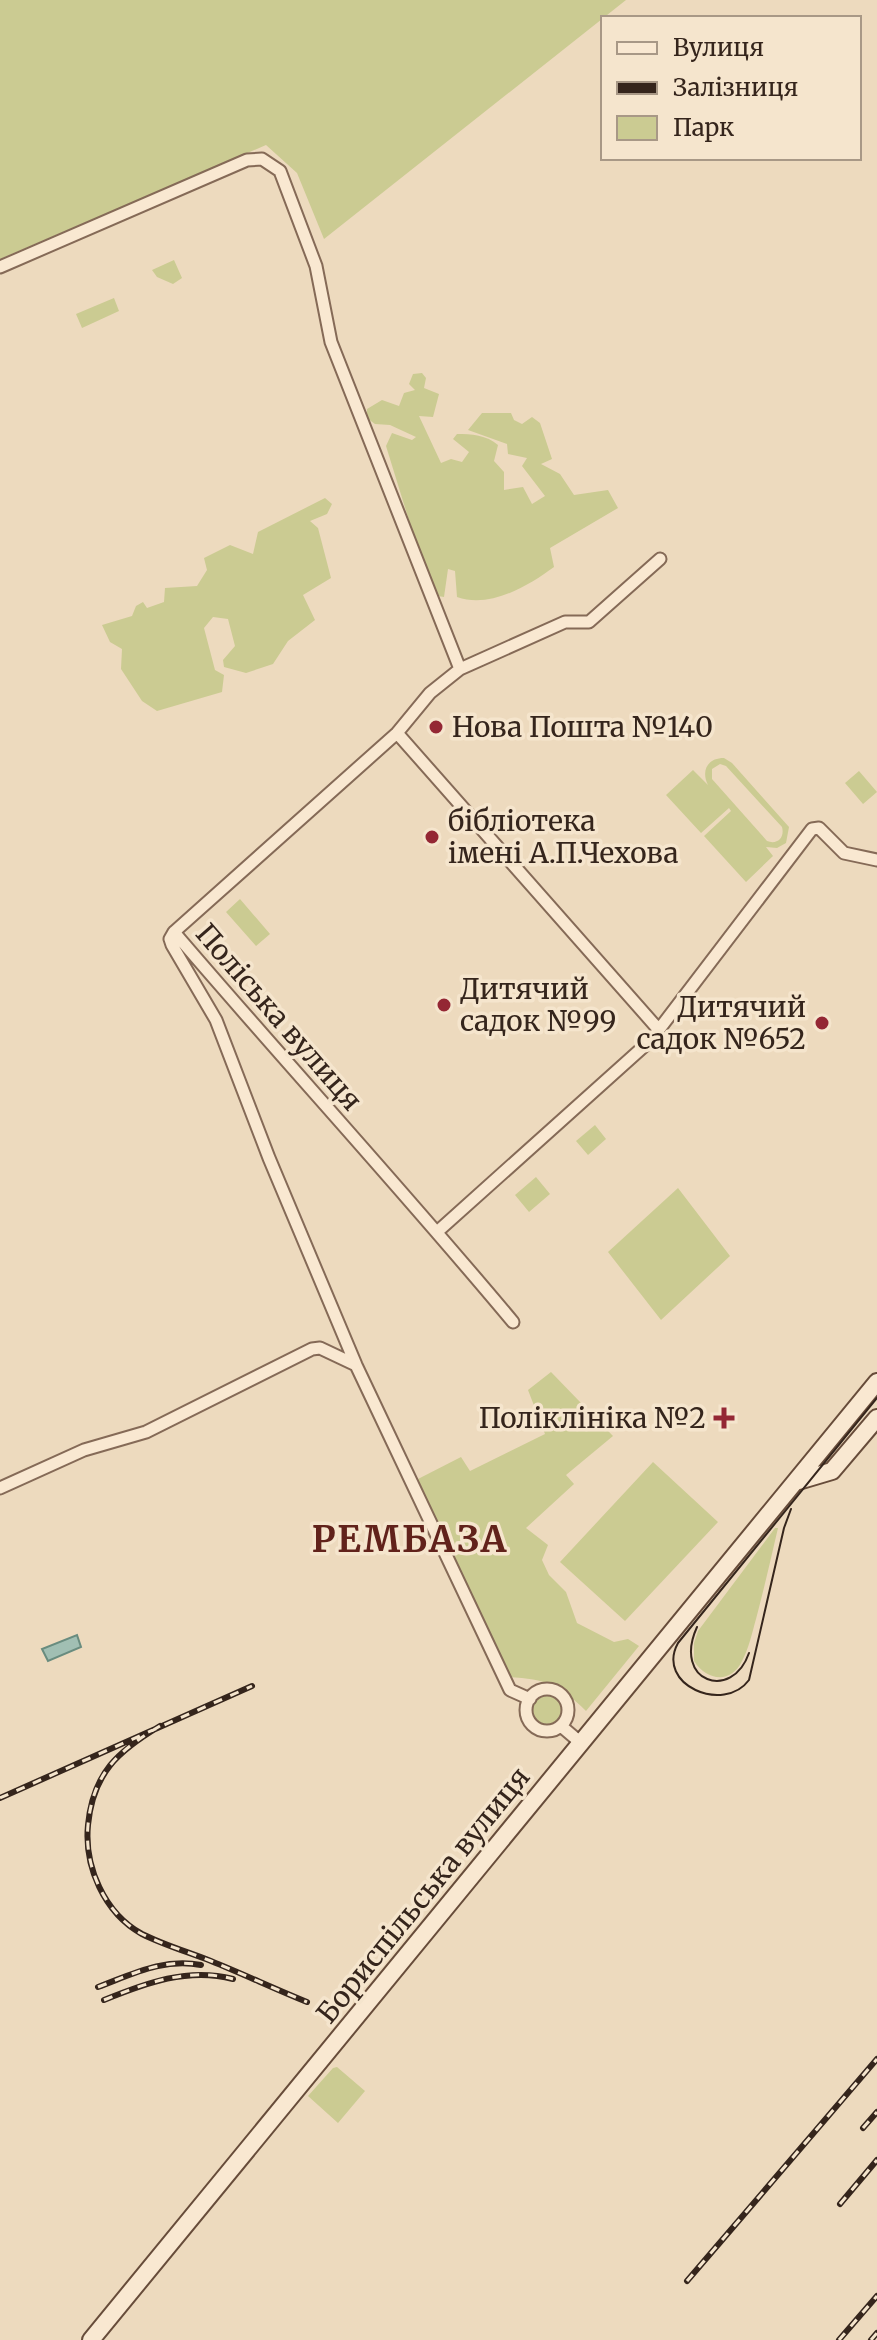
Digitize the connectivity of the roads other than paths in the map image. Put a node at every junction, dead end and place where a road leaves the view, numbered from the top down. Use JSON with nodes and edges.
{"nodes":[{"id":1,"x":0,"y":267,"type":"edge"},
{"id":2,"x":660,"y":559,"type":"dead end"},
{"id":3,"x":460,"y":669,"type":"junction"},
{"id":4,"x":397,"y":733,"type":"junction"},
{"id":5,"x":877,"y":860,"type":"edge"},
{"id":6,"x":174,"y":932,"type":"junction"},
{"id":7,"x":659,"y":1030,"type":"junction"},
{"id":8,"x":437,"y":1232,"type":"junction"},
{"id":9,"x":513,"y":1322,"type":"dead end"},
{"id":10,"x":356,"y":1365,"type":"junction"},
{"id":11,"x":877,"y":1382,"type":"edge"},
{"id":12,"x":877,"y":1418,"type":"edge"},
{"id":13,"x":795,"y":1482,"type":"junction"},
{"id":14,"x":0,"y":1488,"type":"edge"},
{"id":15,"x":530,"y":1699,"type":"junction"},
{"id":16,"x":561,"y":1726,"type":"junction"},
{"id":17,"x":581,"y":1743,"type":"junction"},
{"id":18,"x":91,"y":2340,"type":"edge"}],
"edges":[{"from":1,"to":3,"type":"street"},
{"from":2,"to":3,"type":"street","name":"Поліська вулиця"},
{"from":3,"to":4,"type":"street","name":"Поліська вулиця"},
{"from":4,"to":6,"type":"street","name":"Поліська вулиця"},
{"from":4,"to":7,"type":"street"},
{"from":5,"to":7,"type":"street"},
{"from":6,"to":8,"type":"street","name":"Поліська вулиця"},
{"from":6,"to":10,"type":"street"},
{"from":7,"to":8,"type":"street"},
{"from":8,"to":9,"type":"street","name":"Поліська вулиця"},
{"from":10,"to":14,"type":"street"},
{"from":10,"to":15,"type":"street"},
{"from":11,"to":13,"type":"main road","name":"Бориспільська вулиця"},
{"from":12,"to":13,"type":"main road"},
{"from":13,"to":17,"type":"main road","name":"Бориспільська вулиця"},
{"from":15,"to":16,"type":"street"},
{"from":15,"to":16,"type":"street"},
{"from":16,"to":17,"type":"street"},
{"from":17,"to":18,"type":"main road","name":"Бориспільська вулиця"}]}
